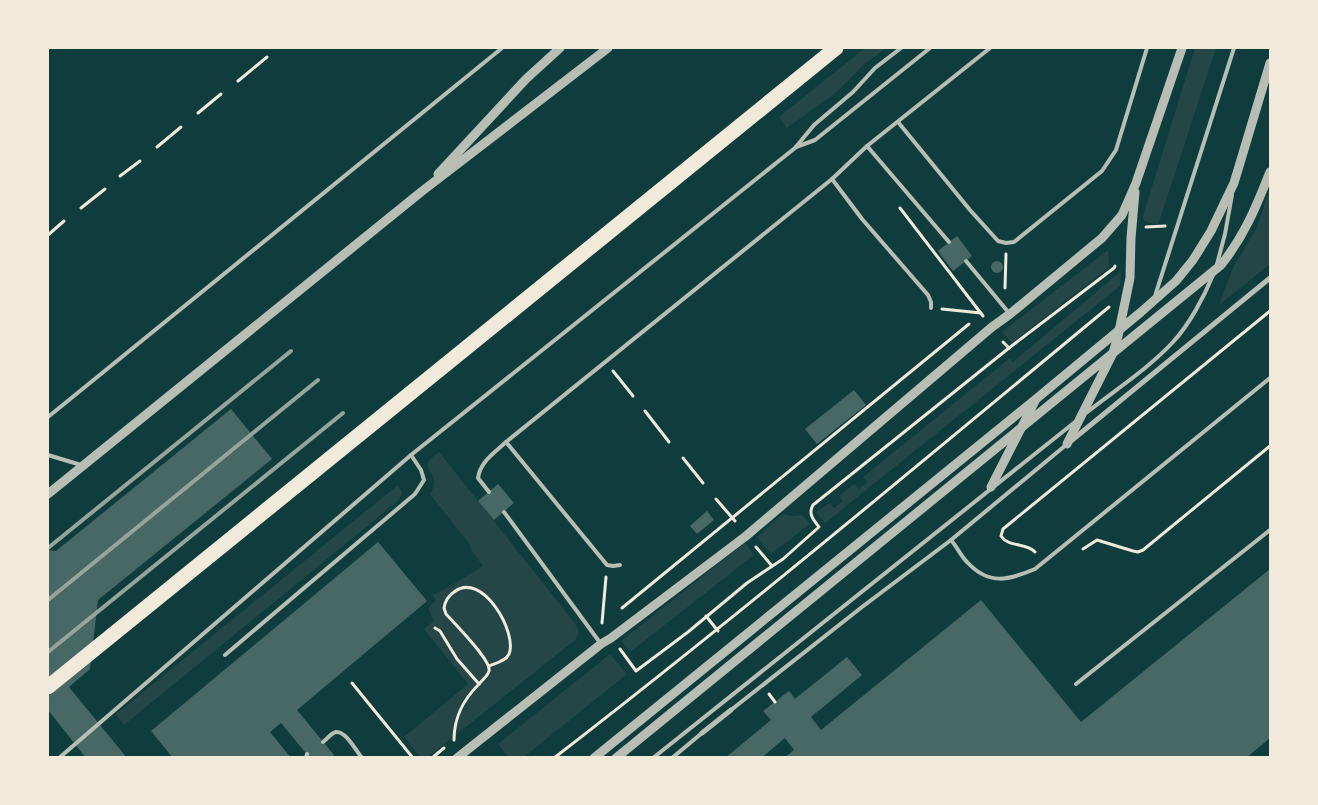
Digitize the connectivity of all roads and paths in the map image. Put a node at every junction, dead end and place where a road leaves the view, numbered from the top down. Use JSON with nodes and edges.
{"nodes":[{"id":1,"x":502,"y":48,"type":"edge"},
{"id":2,"x":560,"y":48,"type":"edge"},
{"id":3,"x":608,"y":48,"type":"edge"},
{"id":4,"x":836,"y":48,"type":"edge"},
{"id":5,"x":901,"y":48,"type":"edge"},
{"id":6,"x":930,"y":48,"type":"edge"},
{"id":7,"x":990,"y":48,"type":"edge"},
{"id":8,"x":1147,"y":48,"type":"edge"},
{"id":9,"x":1182,"y":48,"type":"edge"},
{"id":10,"x":1234,"y":48,"type":"edge"},
{"id":11,"x":267,"y":58,"type":"dead end"},
{"id":12,"x":1270,"y":63,"type":"edge"},
{"id":13,"x":238,"y":81,"type":"dead end"},
{"id":14,"x":221,"y":94,"type":"dead end"},
{"id":15,"x":198,"y":113,"type":"dead end"},
{"id":16,"x":898,"y":122,"type":"junction"},
{"id":17,"x":181,"y":127,"type":"dead end"},
{"id":18,"x":867,"y":146,"type":"junction"},
{"id":19,"x":157,"y":147,"type":"dead end"},
{"id":20,"x":795,"y":148,"type":"junction"},
{"id":21,"x":140,"y":160,"type":"dead end"},
{"id":22,"x":1270,"y":172,"type":"edge"},
{"id":23,"x":120,"y":176,"type":"dead end"},
{"id":24,"x":832,"y":179,"type":"junction"},
{"id":25,"x":1136,"y":183,"type":"junction"},
{"id":26,"x":1234,"y":183,"type":"junction"},
{"id":27,"x":105,"y":189,"type":"dead end"},
{"id":28,"x":421,"y":192,"type":"junction"},
{"id":29,"x":900,"y":207,"type":"dead end"},
{"id":30,"x":81,"y":208,"type":"dead end"},
{"id":31,"x":64,"y":221,"type":"dead end"},
{"id":32,"x":48,"y":235,"type":"edge"},
{"id":33,"x":949,"y":242,"type":"dead end"},
{"id":34,"x":966,"y":261,"type":"dead end"},
{"id":35,"x":1116,"y":261,"type":"dead end"},
{"id":36,"x":1270,"y":278,"type":"edge"},
{"id":37,"x":1000,"y":301,"type":"junction"},
{"id":38,"x":1153,"y":301,"type":"junction"},
{"id":39,"x":1109,"y":307,"type":"dead end"},
{"id":40,"x":931,"y":308,"type":"joint"},
{"id":41,"x":1270,"y":310,"type":"edge"},
{"id":42,"x":982,"y":313,"type":"junction"},
{"id":43,"x":1010,"y":314,"type":"junction"},
{"id":44,"x":1003,"y":342,"type":"dead end"},
{"id":45,"x":1009,"y":348,"type":"junction"},
{"id":46,"x":1113,"y":353,"type":"junction"},
{"id":47,"x":612,"y":371,"type":"dead end"},
{"id":48,"x":1270,"y":378,"type":"edge"},
{"id":49,"x":633,"y":396,"type":"dead end"},
{"id":50,"x":1036,"y":399,"type":"junction"},
{"id":51,"x":645,"y":411,"type":"dead end"},
{"id":52,"x":48,"y":417,"type":"edge"},
{"id":53,"x":506,"y":442,"type":"junction"},
{"id":54,"x":670,"y":442,"type":"dead end"},
{"id":55,"x":1067,"y":444,"type":"junction"},
{"id":56,"x":1270,"y":446,"type":"edge"},
{"id":57,"x":48,"y":455,"type":"edge"},
{"id":58,"x":411,"y":455,"type":"junction"},
{"id":59,"x":683,"y":458,"type":"dead end"},
{"id":60,"x":83,"y":466,"type":"junction"},
{"id":61,"x":702,"y":483,"type":"dead end"},
{"id":62,"x":991,"y":488,"type":"junction"},
{"id":63,"x":489,"y":492,"type":"dead end"},
{"id":64,"x":48,"y":494,"type":"edge"},
{"id":65,"x":716,"y":499,"type":"dead end"},
{"id":66,"x":504,"y":512,"type":"dead end"},
{"id":67,"x":732,"y":518,"type":"junction"},
{"id":68,"x":735,"y":521,"type":"dead end"},
{"id":69,"x":1270,"y":530,"type":"edge"},
{"id":70,"x":951,"y":540,"type":"junction"},
{"id":71,"x":755,"y":546,"type":"dead end"},
{"id":72,"x":1083,"y":549,"type":"dead end"},
{"id":73,"x":1042,"y":564,"type":"junction"},
{"id":74,"x":607,"y":565,"type":"junction"},
{"id":75,"x":620,"y":565,"type":"dead end"},
{"id":76,"x":772,"y":566,"type":"junction"},
{"id":77,"x":617,"y":612,"type":"dead end"},
{"id":78,"x":706,"y":616,"type":"junction"},
{"id":79,"x":610,"y":618,"type":"dead end"},
{"id":80,"x":602,"y":625,"type":"junction"},
{"id":81,"x":435,"y":628,"type":"dead end"},
{"id":82,"x":717,"y":630,"type":"junction"},
{"id":83,"x":590,"y":631,"type":"junction"},
{"id":84,"x":601,"y":644,"type":"junction"},
{"id":85,"x":617,"y":645,"type":"dead end"},
{"id":86,"x":225,"y":655,"type":"dead end"},
{"id":87,"x":490,"y":666,"type":"junction"},
{"id":88,"x":352,"y":683,"type":"dead end"},
{"id":89,"x":479,"y":684,"type":"junction"},
{"id":90,"x":1076,"y":684,"type":"dead end"},
{"id":91,"x":48,"y":687,"type":"edge"},
{"id":92,"x":731,"y":710,"type":"joint"},
{"id":93,"x":702,"y":733,"type":"joint"},
{"id":94,"x":462,"y":734,"type":"dead end"},
{"id":95,"x":454,"y":740,"type":"junction"},
{"id":96,"x":323,"y":742,"type":"dead end"},
{"id":97,"x":59,"y":758,"type":"edge"},
{"id":98,"x":362,"y":758,"type":"edge"},
{"id":99,"x":413,"y":758,"type":"edge"},
{"id":100,"x":432,"y":758,"type":"edge"},
{"id":101,"x":457,"y":758,"type":"edge"},
{"id":102,"x":554,"y":758,"type":"edge"},
{"id":103,"x":594,"y":758,"type":"edge"},
{"id":104,"x":616,"y":758,"type":"edge"},
{"id":105,"x":653,"y":758,"type":"edge"},
{"id":106,"x":672,"y":758,"type":"edge"}],
"edges":[{"from":1,"to":52,"type":"lane"},
{"from":2,"to":28,"type":"street"},
{"from":3,"to":28,"type":"street"},
{"from":4,"to":91,"type":"highway"},
{"from":5,"to":20,"type":"lane"},
{"from":6,"to":20,"type":"lane"},
{"from":7,"to":16,"type":"lane"},
{"from":8,"to":16,"type":"lane"},
{"from":9,"to":25,"type":"street"},
{"from":10,"to":38,"type":"lane"},
{"from":11,"to":13,"type":"path"},
{"from":12,"to":26,"type":"street"},
{"from":14,"to":15,"type":"path"},
{"from":16,"to":18,"type":"lane"},
{"from":17,"to":19,"type":"path"},
{"from":18,"to":24,"type":"lane"},
{"from":18,"to":33,"type":"lane"},
{"from":20,"to":58,"type":"lane"},
{"from":21,"to":23,"type":"path"},
{"from":22,"to":46,"type":"street"},
{"from":24,"to":40,"type":"lane"},
{"from":24,"to":53,"type":"lane"},
{"from":25,"to":43,"type":"street"},
{"from":25,"to":46,"type":"street"},
{"from":26,"to":38,"type":"street"},
{"from":26,"to":62,"type":"lane"},
{"from":27,"to":30,"type":"path"},
{"from":28,"to":60,"type":"street"},
{"from":29,"to":42,"type":"path"},
{"from":31,"to":32,"type":"path"},
{"from":34,"to":37,"type":"lane"},
{"from":35,"to":45,"type":"path"},
{"from":36,"to":55,"type":"street"},
{"from":37,"to":42,"type":"path"},
{"from":37,"to":43,"type":"lane"},
{"from":38,"to":50,"type":"street"},
{"from":39,"to":82,"type":"path"},
{"from":40,"to":42,"type":"path"},
{"from":41,"to":73,"type":"path"},
{"from":42,"to":67,"type":"path"},
{"from":43,"to":84,"type":"street"},
{"from":44,"to":45,"type":"path"},
{"from":45,"to":76,"type":"path"},
{"from":46,"to":55,"type":"street"},
{"from":46,"to":104,"type":"street"},
{"from":47,"to":49,"type":"path"},
{"from":48,"to":73,"type":"lane"},
{"from":50,"to":62,"type":"street"},
{"from":50,"to":103,"type":"street"},
{"from":51,"to":54,"type":"path"},
{"from":53,"to":63,"type":"lane"},
{"from":53,"to":74,"type":"lane"},
{"from":55,"to":70,"type":"lane"},
{"from":56,"to":72,"type":"path"},
{"from":57,"to":60,"type":"lane"},
{"from":58,"to":86,"type":"lane"},
{"from":58,"to":97,"type":"lane"},
{"from":59,"to":61,"type":"path"},
{"from":60,"to":64,"type":"street"},
{"from":62,"to":105,"type":"lane"},
{"from":65,"to":67,"type":"path"},
{"from":66,"to":83,"type":"lane"},
{"from":67,"to":68,"type":"path"},
{"from":67,"to":77,"type":"path"},
{"from":69,"to":90,"type":"lane"},
{"from":70,"to":73,"type":"lane"},
{"from":70,"to":92,"type":"lane"},
{"from":71,"to":76,"type":"path"},
{"from":74,"to":75,"type":"lane"},
{"from":74,"to":80,"type":"path"},
{"from":76,"to":78,"type":"path"},
{"from":78,"to":82,"type":"path"},
{"from":78,"to":85,"type":"path"},
{"from":79,"to":80,"type":"path"},
{"from":80,"to":83,"type":"path"},
{"from":81,"to":89,"type":"path"},
{"from":82,"to":102,"type":"path"},
{"from":83,"to":84,"type":"lane"},
{"from":84,"to":101,"type":"street"},
{"from":87,"to":87,"type":"path"},
{"from":87,"to":89,"type":"path"},
{"from":88,"to":99,"type":"path"},
{"from":89,"to":95,"type":"path"},
{"from":92,"to":93,"type":"street"},
{"from":93,"to":106,"type":"lane"},
{"from":94,"to":95,"type":"path"},
{"from":95,"to":100,"type":"path"},
{"from":96,"to":98,"type":"lane"}]}
